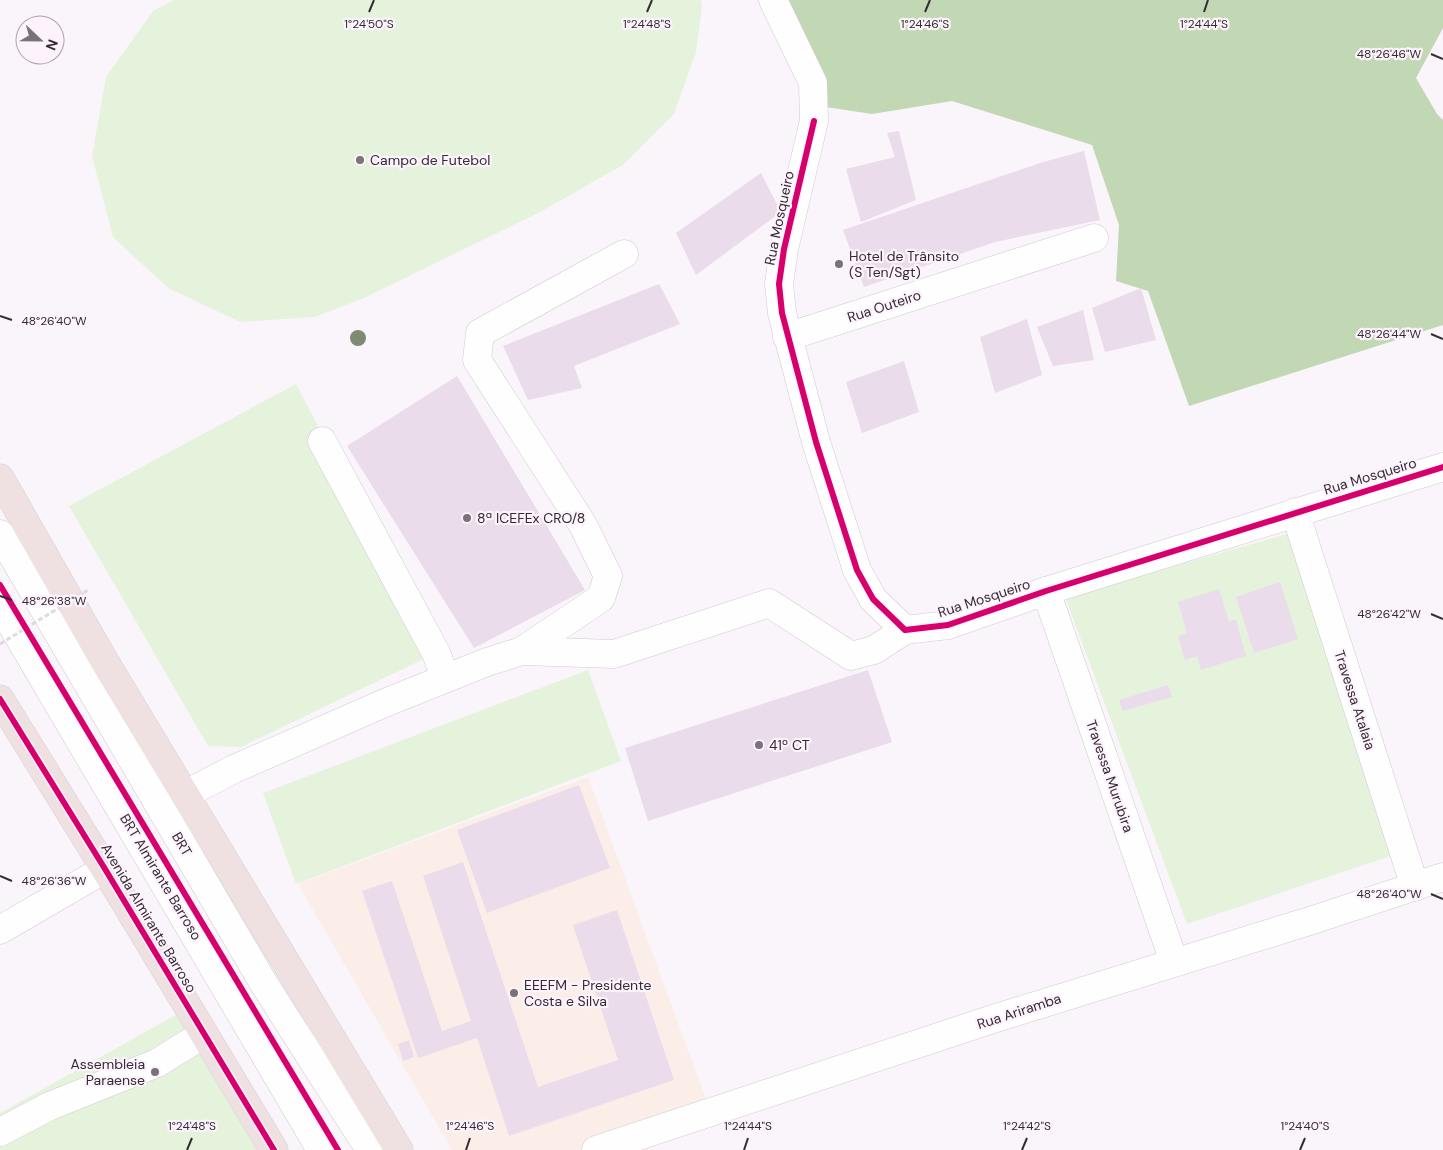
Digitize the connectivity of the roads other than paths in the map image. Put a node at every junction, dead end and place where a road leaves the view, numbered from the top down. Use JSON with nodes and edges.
{"nodes":[{"id":1,"x":773,"y":0,"type":"edge"},
{"id":2,"x":1094,"y":238,"type":"dead end"},
{"id":3,"x":624,"y":254,"type":"dead end"},
{"id":4,"x":787,"y":337,"type":"junction"},
{"id":5,"x":322,"y":442,"type":"dead end"},
{"id":6,"x":1443,"y":467,"type":"edge"},
{"id":7,"x":0,"y":478,"type":"edge"},
{"id":8,"x":1295,"y":512,"type":"junction"},
{"id":9,"x":0,"y":534,"type":"edge"},
{"id":10,"x":1046,"y":591,"type":"junction"},
{"id":11,"x":10,"y":612,"type":"edge"},
{"id":12,"x":905,"y":630,"type":"junction"},
{"id":13,"x":522,"y":650,"type":"junction"},
{"id":14,"x":445,"y":677,"type":"junction"},
{"id":15,"x":0,"y":700,"type":"edge"},
{"id":16,"x":184,"y":795,"type":"junction"},
{"id":17,"x":105,"y":869,"type":"junction"},
{"id":18,"x":1443,"y":877,"type":"edge"},
{"id":19,"x":1415,"y":887,"type":"junction"},
{"id":20,"x":0,"y":930,"type":"edge"},
{"id":21,"x":1174,"y":962,"type":"junction"},
{"id":22,"x":204,"y":1034,"type":"junction"},
{"id":23,"x":0,"y":1132,"type":"edge"},
{"id":24,"x":274,"y":1150,"type":"edge"},
{"id":25,"x":321,"y":1150,"type":"edge"},
{"id":26,"x":370,"y":1150,"type":"edge"},
{"id":27,"x":399,"y":1150,"type":"edge"},
{"id":28,"x":596,"y":1150,"type":"edge"}],
"edges":[{"from":1,"to":4,"type":"street","name":"Rua Mosqueiro"},
{"from":2,"to":4,"type":"street","name":"Rua Outeiro"},
{"from":3,"to":13,"type":"street"},
{"from":4,"to":12,"type":"street","name":"Rua Mosqueiro"},
{"from":5,"to":14,"type":"street"},
{"from":6,"to":8,"type":"street","name":"Rua Mosqueiro"},
{"from":7,"to":16,"type":"highway"},
{"from":8,"to":10,"type":"street","name":"Rua Mosqueiro"},
{"from":8,"to":19,"type":"street","name":"Travessa Atalaia"},
{"from":9,"to":26,"type":"street","name":"BRT"},
{"from":10,"to":12,"type":"street","name":"Rua Mosqueiro"},
{"from":10,"to":21,"type":"street","name":"Travessa Murubira"},
{"from":11,"to":25,"type":"street","name":"BRT Almirante Barroso"},
{"from":12,"to":13,"type":"street"},
{"from":13,"to":14,"type":"street"},
{"from":14,"to":16,"type":"street"},
{"from":15,"to":17,"type":"highway","name":"Avenida Almirante Barroso"},
{"from":16,"to":27,"type":"highway"},
{"from":17,"to":20,"type":"street"},
{"from":17,"to":22,"type":"highway","name":"Avenida Almirante Barroso"},
{"from":18,"to":19,"type":"street","name":"Rua Ariramba"},
{"from":19,"to":21,"type":"street","name":"Rua Ariramba"},
{"from":21,"to":28,"type":"street","name":"Rua Ariramba"},
{"from":22,"to":23,"type":"street"},
{"from":22,"to":24,"type":"highway","name":"Avenida Almirante Barroso"}]}
